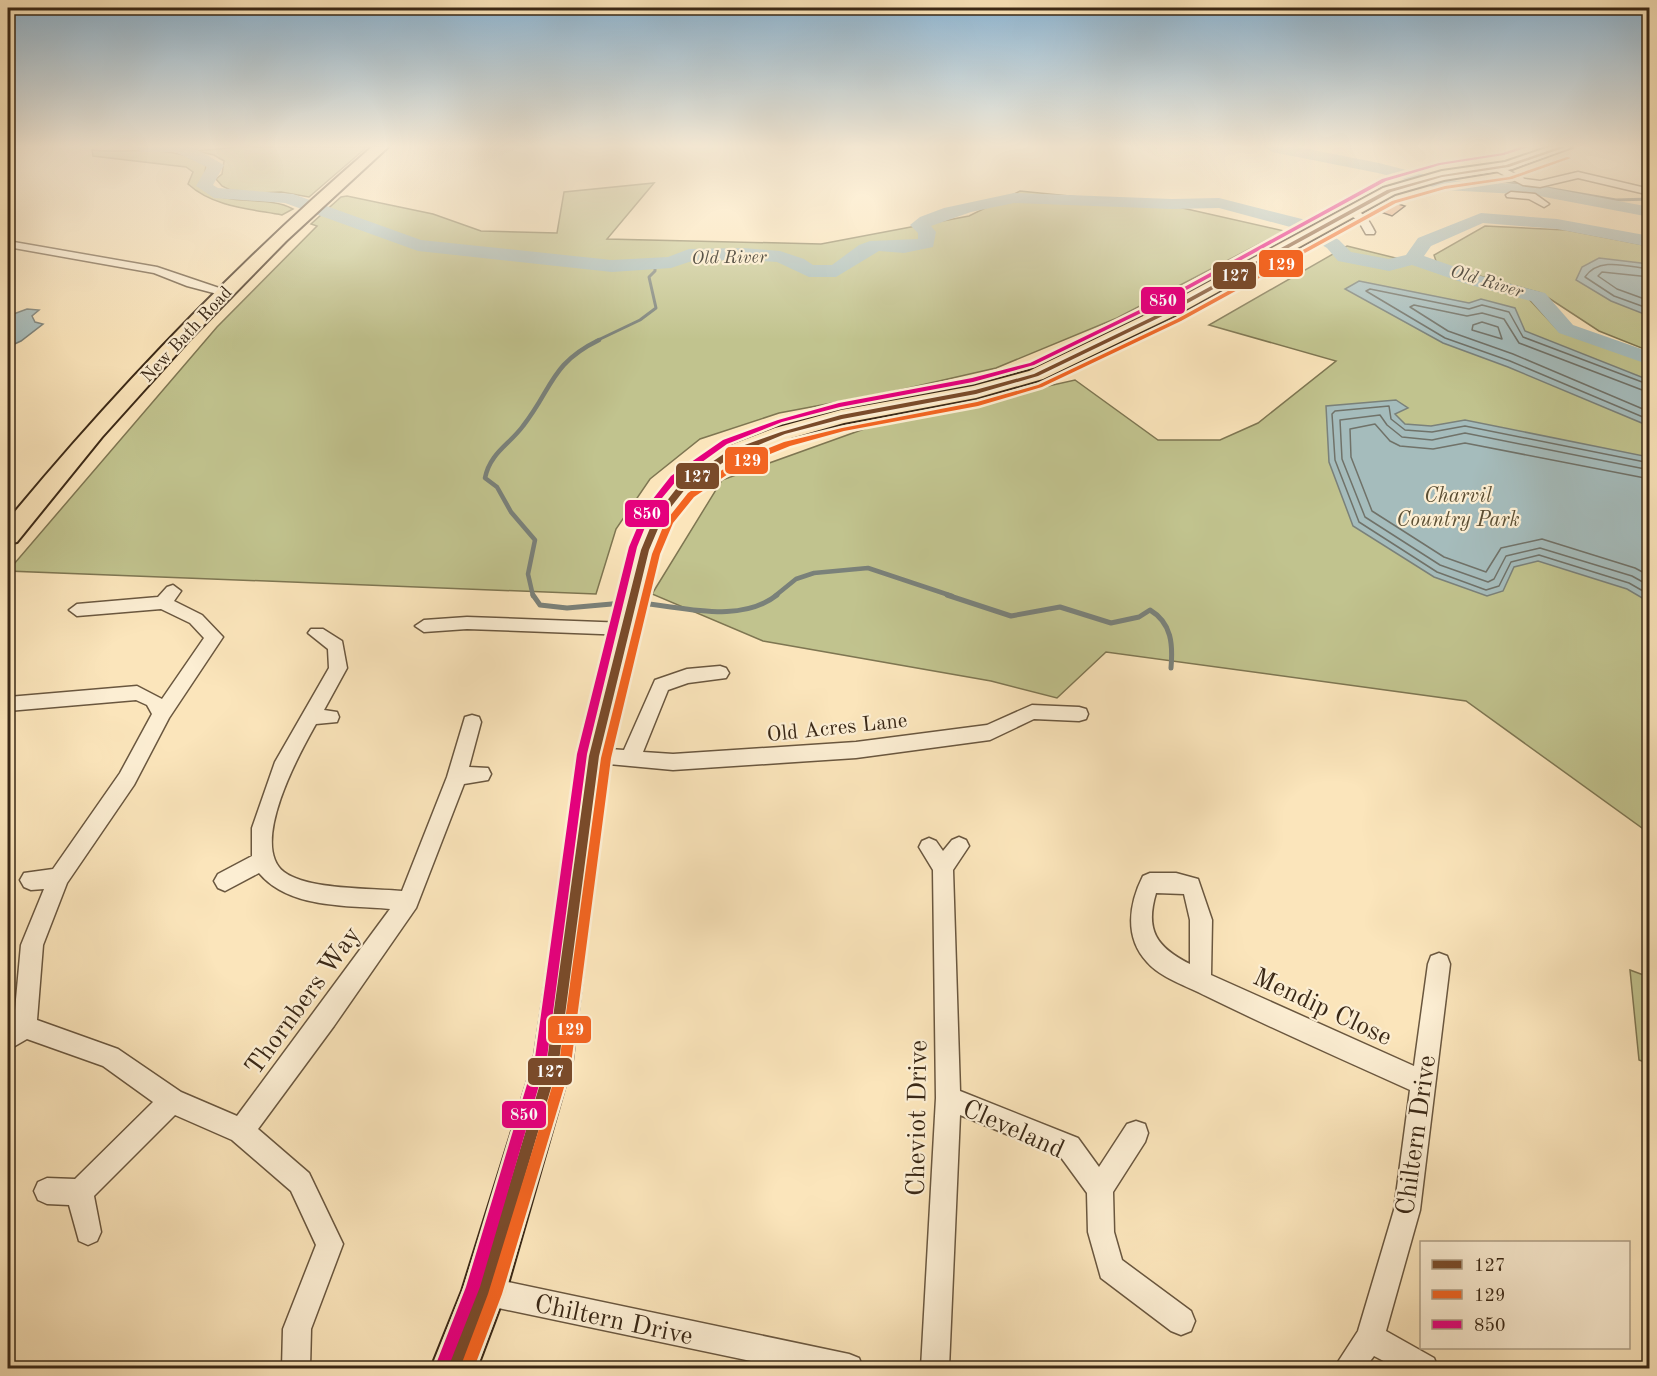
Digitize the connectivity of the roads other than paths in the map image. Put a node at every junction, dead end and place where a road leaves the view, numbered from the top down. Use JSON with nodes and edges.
{"nodes":[{"id":1,"x":308,"y":211,"type":"edge"},
{"id":2,"x":1350,"y":211,"type":"joint"},
{"id":3,"x":1370,"y":232,"type":"dead end"},
{"id":4,"x":8,"y":244,"type":"edge"},
{"id":5,"x":225,"y":292,"type":"junction"},
{"id":6,"x":8,"y":536,"type":"edge"},
{"id":7,"x":77,"y":610,"type":"dead end"},
{"id":8,"x":631,"y":612,"type":"junction"},
{"id":9,"x":424,"y":626,"type":"dead end"},
{"id":10,"x":317,"y":633,"type":"dead end"},
{"id":11,"x":720,"y":673,"type":"dead end"},
{"id":12,"x":8,"y":704,"type":"edge"},
{"id":13,"x":162,"y":713,"type":"junction"},
{"id":14,"x":1079,"y":714,"type":"dead end"},
{"id":15,"x":310,"y":717,"type":"junction"},
{"id":16,"x":330,"y":717,"type":"dead end"},
{"id":17,"x":472,"y":722,"type":"dead end"},
{"id":18,"x":594,"y":756,"type":"junction"},
{"id":19,"x":630,"y":759,"type":"junction"},
{"id":20,"x":481,"y":774,"type":"dead end"},
{"id":21,"x":457,"y":777,"type":"junction"},
{"id":22,"x":959,"y":846,"type":"dead end"},
{"id":23,"x":929,"y":847,"type":"dead end"},
{"id":24,"x":262,"y":861,"type":"junction"},
{"id":25,"x":943,"y":868,"type":"junction"},
{"id":26,"x":59,"y":878,"type":"junction"},
{"id":27,"x":31,"y":880,"type":"dead end"},
{"id":28,"x":225,"y":881,"type":"dead end"},
{"id":29,"x":408,"y":901,"type":"junction"},
{"id":30,"x":1439,"y":964,"type":"dead end"},
{"id":31,"x":1200,"y":980,"type":"dead end"},
{"id":32,"x":16,"y":1032,"type":"edge"},
{"id":33,"x":1423,"y":1083,"type":"junction"},
{"id":34,"x":948,"y":1098,"type":"junction"},
{"id":35,"x":172,"y":1101,"type":"junction"},
{"id":36,"x":242,"y":1131,"type":"junction"},
{"id":37,"x":1136,"y":1132,"type":"dead end"},
{"id":38,"x":1100,"y":1189,"type":"junction"},
{"id":39,"x":47,"y":1191,"type":"dead end"},
{"id":40,"x":80,"y":1192,"type":"junction"},
{"id":41,"x":88,"y":1232,"type":"dead end"},
{"id":42,"x":484,"y":1291,"type":"junction"},
{"id":43,"x":1180,"y":1321,"type":"dead end"},
{"id":44,"x":1370,"y":1338,"type":"junction"},
{"id":45,"x":296,"y":1368,"type":"edge"},
{"id":46,"x":454,"y":1368,"type":"edge"},
{"id":47,"x":849,"y":1368,"type":"edge"},
{"id":48,"x":935,"y":1368,"type":"edge"},
{"id":49,"x":1348,"y":1368,"type":"edge"},
{"id":50,"x":1424,"y":1368,"type":"edge"}],
"edges":[{"from":1,"to":5,"type":"main road","name":"New Bath Road"},
{"from":2,"to":3,"type":"street"},
{"from":2,"to":8,"type":"main road"},
{"from":4,"to":5,"type":"street"},
{"from":5,"to":6,"type":"main road","name":"New Bath Road"},
{"from":7,"to":13,"type":"street"},
{"from":8,"to":9,"type":"street"},
{"from":8,"to":18,"type":"main road"},
{"from":10,"to":15,"type":"street"},
{"from":11,"to":19,"type":"street"},
{"from":12,"to":13,"type":"street"},
{"from":13,"to":26,"type":"street"},
{"from":14,"to":19,"type":"street","name":"Old Acres Lane"},
{"from":15,"to":16,"type":"street"},
{"from":15,"to":24,"type":"street"},
{"from":17,"to":21,"type":"street","name":"Thornbers Way"},
{"from":18,"to":19,"type":"street","name":"Old Acres Lane"},
{"from":18,"to":42,"type":"main road"},
{"from":20,"to":21,"type":"street"},
{"from":21,"to":29,"type":"street","name":"Thornbers Way"},
{"from":22,"to":25,"type":"street"},
{"from":23,"to":25,"type":"street"},
{"from":24,"to":28,"type":"street"},
{"from":24,"to":29,"type":"street","name":"Thornbers Way"},
{"from":25,"to":34,"type":"street","name":"Cheviot Drive"},
{"from":26,"to":27,"type":"street"},
{"from":26,"to":32,"type":"street"},
{"from":29,"to":36,"type":"street","name":"Thornbers Way"},
{"from":30,"to":33,"type":"street","name":"Chiltern Drive"},
{"from":31,"to":33,"type":"street","name":"Mendip Close"},
{"from":32,"to":35,"type":"street"},
{"from":33,"to":44,"type":"street","name":"Chiltern Drive"},
{"from":34,"to":38,"type":"street","name":"Cleveland"},
{"from":34,"to":48,"type":"street","name":"Cheviot Drive"},
{"from":35,"to":36,"type":"street"},
{"from":35,"to":40,"type":"street"},
{"from":36,"to":45,"type":"street"},
{"from":37,"to":38,"type":"street"},
{"from":38,"to":43,"type":"street"},
{"from":39,"to":40,"type":"street"},
{"from":40,"to":41,"type":"street"},
{"from":42,"to":46,"type":"main road"},
{"from":42,"to":47,"type":"street","name":"Chiltern Drive"},
{"from":44,"to":49,"type":"street","name":"Chiltern Drive"},
{"from":44,"to":50,"type":"street"}]}
